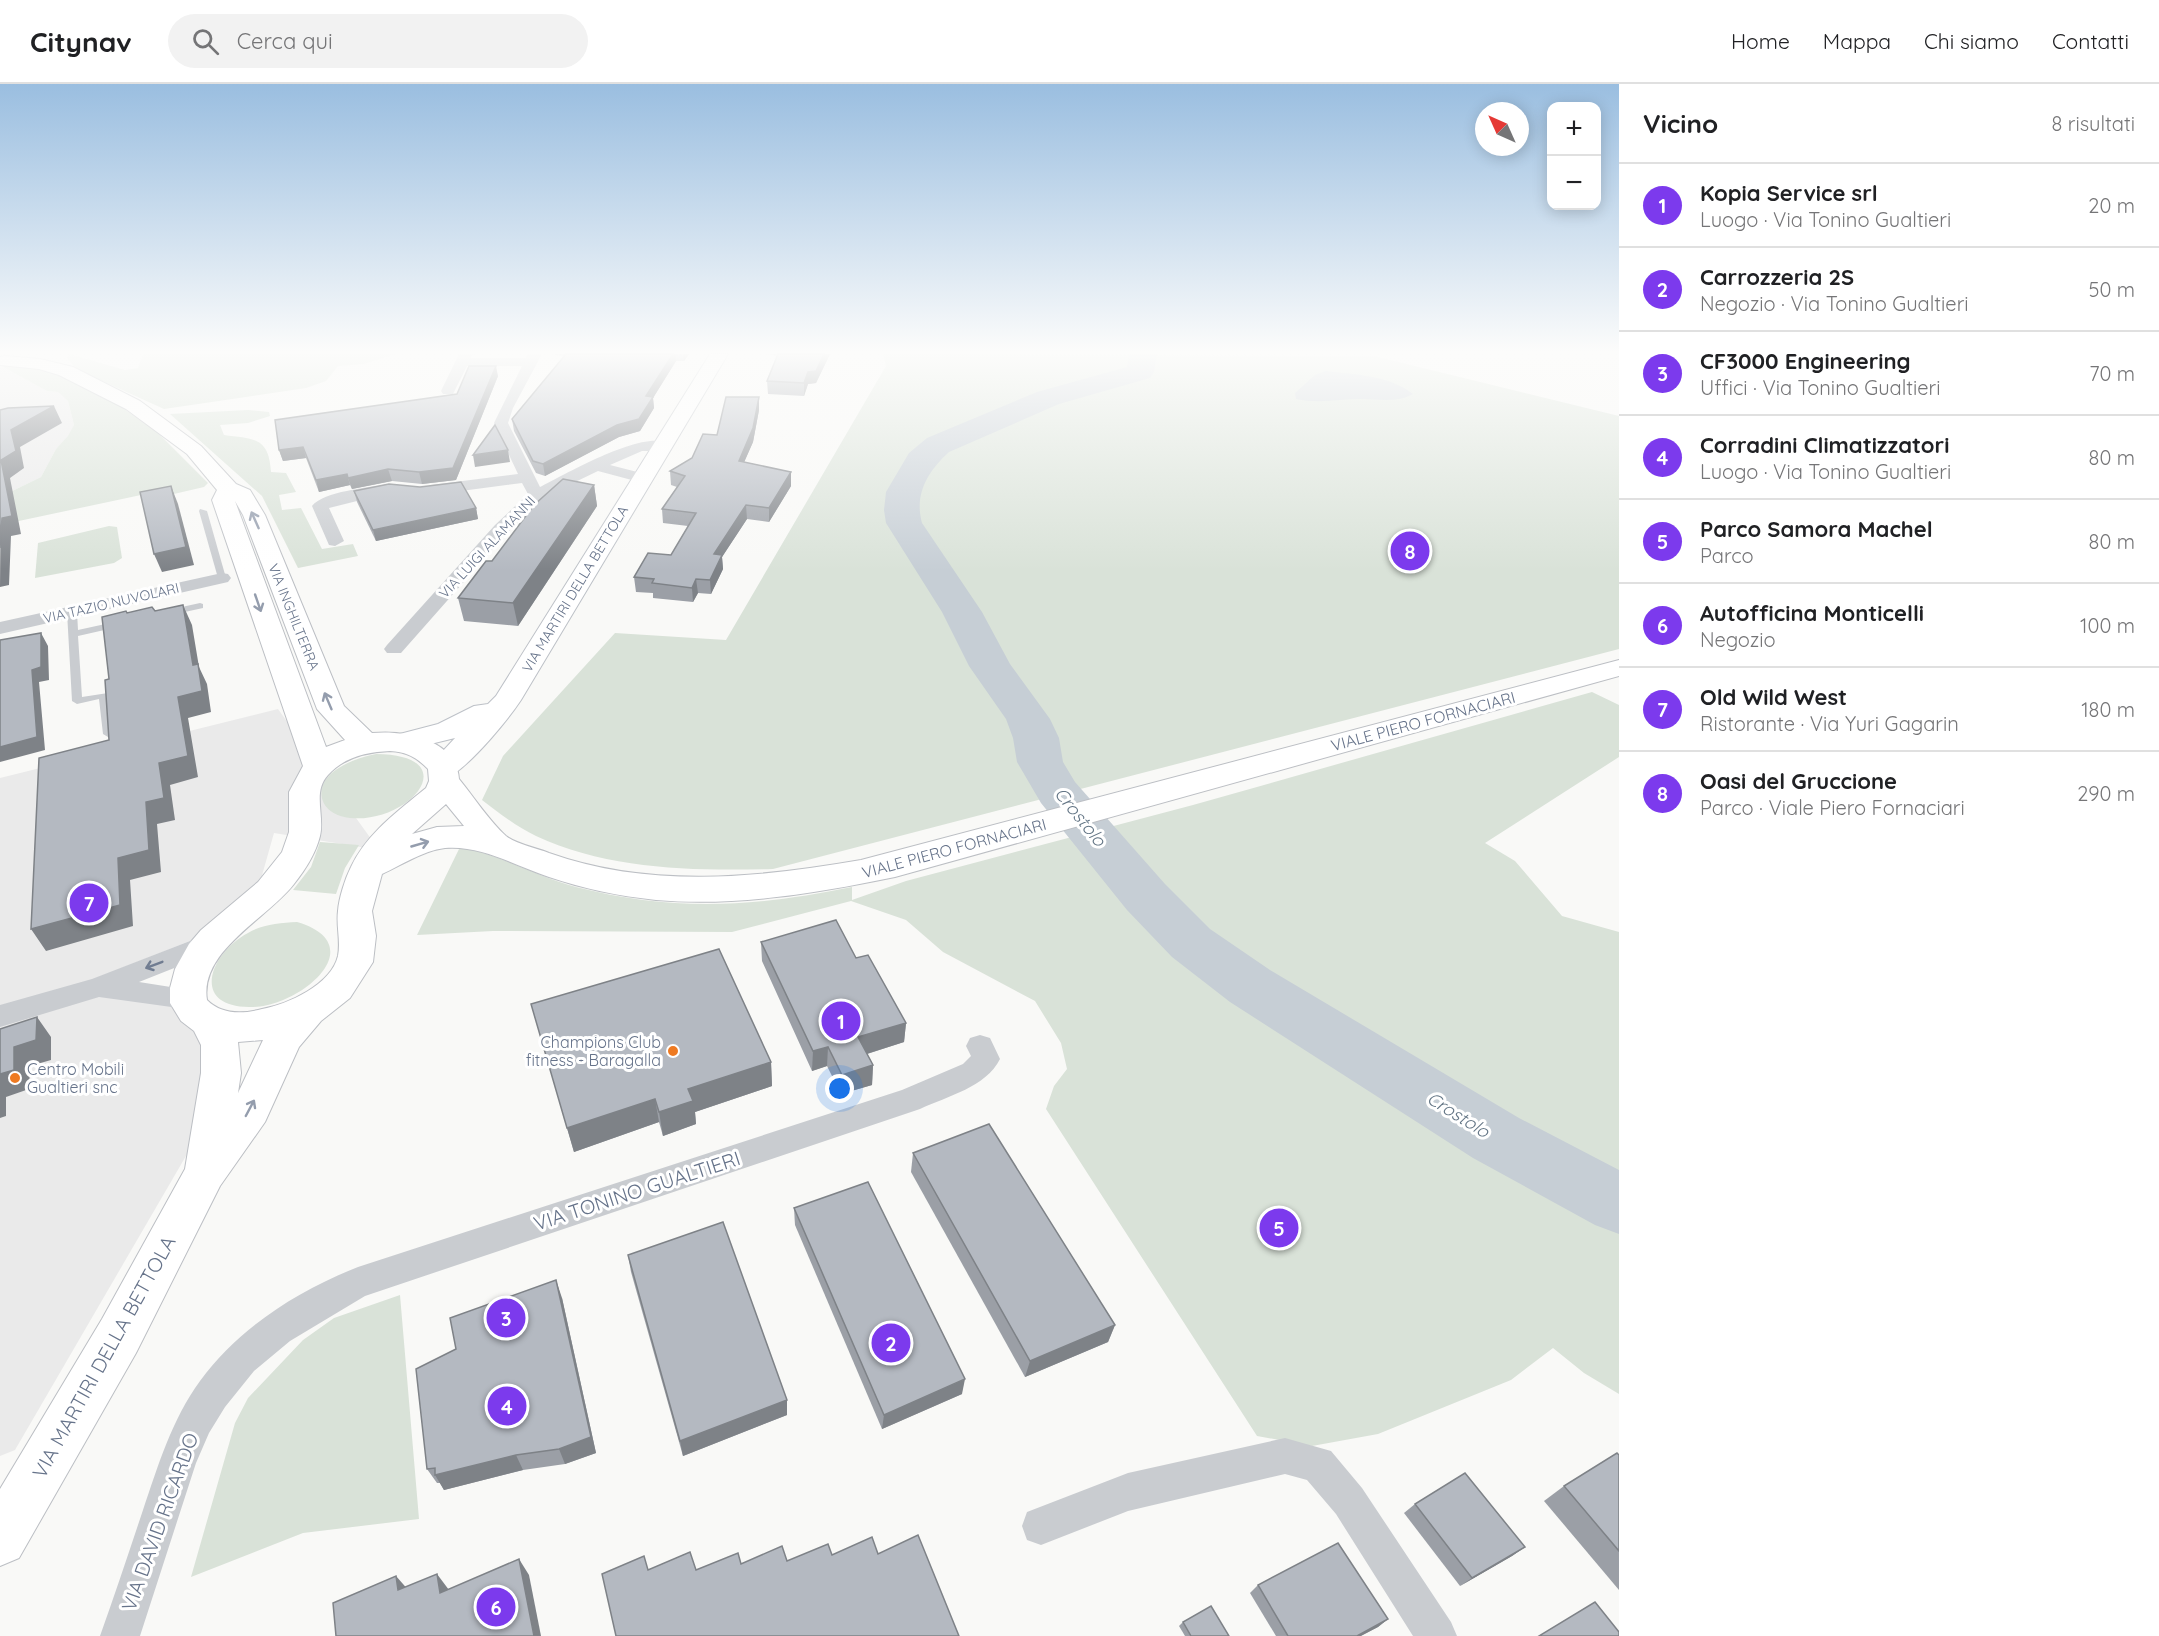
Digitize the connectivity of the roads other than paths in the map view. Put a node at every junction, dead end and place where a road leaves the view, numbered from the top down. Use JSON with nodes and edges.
{"nodes":[{"id":1,"x":162,"y":426,"type":"edge"},
{"id":2,"x":503,"y":426,"type":"edge"},
{"id":3,"x":675,"y":426,"type":"edge"},
{"id":4,"x":663,"y":446,"type":"junction"},
{"id":5,"x":597,"y":466,"type":"junction"},
{"id":6,"x":527,"y":478,"type":"junction"},
{"id":7,"x":643,"y":478,"type":"junction"},
{"id":8,"x":228,"y":489,"type":"junction"},
{"id":9,"x":536,"y":495,"type":"junction"},
{"id":10,"x":203,"y":511,"type":"dead end"},
{"id":11,"x":335,"y":541,"type":"dead end"},
{"id":12,"x":222,"y":578,"type":"joint"},
{"id":13,"x":200,"y":606,"type":"dead end"},
{"id":14,"x":72,"y":612,"type":"junction"},
{"id":15,"x":165,"y":614,"type":"edge"},
{"id":16,"x":131,"y":621,"type":"edge"},
{"id":17,"x":0,"y":628,"type":"edge"},
{"id":18,"x":73,"y":634,"type":"junction"},
{"id":19,"x":394,"y":649,"type":"dead end"},
{"id":20,"x":1619,"y":668,"type":"edge"},
{"id":21,"x":507,"y":700,"type":"junction"},
{"id":22,"x":108,"y":734,"type":"edge"},
{"id":23,"x":402,"y":742,"type":"junction"},
{"id":24,"x":366,"y":744,"type":"junction"},
{"id":25,"x":318,"y":766,"type":"junction"},
{"id":26,"x":444,"y":774,"type":"junction"},
{"id":27,"x":493,"y":841,"type":"junction"},
{"id":28,"x":367,"y":868,"type":"junction"},
{"id":29,"x":208,"y":944,"type":"junction"},
{"id":30,"x":98,"y":987,"type":"junction"},
{"id":31,"x":197,"y":1009,"type":"junction"},
{"id":32,"x":308,"y":1011,"type":"junction"},
{"id":33,"x":0,"y":1016,"type":"edge"},
{"id":34,"x":980,"y":1046,"type":"dead end"},
{"id":35,"x":205,"y":1173,"type":"junction"},
{"id":36,"x":274,"y":1330,"type":"joint"},
{"id":37,"x":1041,"y":1526,"type":"dead end"},
{"id":38,"x":0,"y":1539,"type":"edge"},
{"id":39,"x":120,"y":1636,"type":"edge"},
{"id":40,"x":1437,"y":1636,"type":"edge"}],
"edges":[{"from":1,"to":8,"type":"main road","name":"VIA INGHILTERRA"},
{"from":2,"to":6,"type":"street"},
{"from":3,"to":4,"type":"main road","name":"VIA MARTIRI DELLA BETTOLA"},
{"from":4,"to":5,"type":"street","name":"VIA LUIGI ALAMANNI"},
{"from":4,"to":7,"type":"main road","name":"VIA MARTIRI DELLA BETTOLA"},
{"from":5,"to":7,"type":"street"},
{"from":5,"to":9,"type":"street","name":"VIA LUIGI ALAMANNI"},
{"from":6,"to":9,"type":"street"},
{"from":6,"to":11,"type":"street"},
{"from":7,"to":21,"type":"main road","name":"VIA MARTIRI DELLA BETTOLA"},
{"from":24,"to":8,"type":"main road","name":"VIA INGHILTERRA","one_way":true},
{"from":8,"to":25,"type":"main road","name":"VIA INGHILTERRA","one_way":true},
{"from":9,"to":19,"type":"street","name":"VIA LUIGI ALAMANNI"},
{"from":10,"to":12,"type":"lane"},
{"from":12,"to":14,"type":"street","name":"VIA TAZIO NUVOLARI"},
{"from":13,"to":15,"type":"lane"},
{"from":14,"to":17,"type":"street","name":"VIA TAZIO NUVOLARI"},
{"from":14,"to":18,"type":"lane"},
{"from":16,"to":18,"type":"lane"},
{"from":18,"to":22,"type":"lane"},
{"from":20,"to":27,"type":"main road","name":"VIALE PIERO FORNACIARI"},
{"from":21,"to":23,"type":"main road"},
{"from":21,"to":26,"type":"main road","name":"VIA MARTIRI DELLA BETTOLA"},
{"from":23,"to":24,"type":"main road"},
{"from":23,"to":26,"type":"main road"},
{"from":24,"to":25,"type":"main road"},
{"from":25,"to":29,"type":"main road"},
{"from":26,"to":27,"type":"main road","name":"VIALE PIERO FORNACIARI"},
{"from":26,"to":28,"type":"main road","name":"VIA MARTIRI DELLA BETTOLA"},
{"from":28,"to":27,"type":"main road","name":"VIALE PIERO FORNACIARI","one_way":true},
{"from":28,"to":32,"type":"main road","name":"VIA MARTIRI DELLA BETTOLA"},
{"from":29,"to":30,"type":"street","one_way":true},
{"from":29,"to":31,"type":"main road"},
{"from":30,"to":31,"type":"street"},
{"from":30,"to":33,"type":"street"},
{"from":31,"to":32,"type":"main road","name":"VIA MARTIRI DELLA BETTOLA"},
{"from":31,"to":35,"type":"main road","name":"VIA MARTIRI DELLA BETTOLA"},
{"from":35,"to":32,"type":"main road","name":"VIA MARTIRI DELLA BETTOLA","one_way":true},
{"from":34,"to":36,"type":"street","name":"VIA TONINO GUALTIERI"},
{"from":35,"to":38,"type":"main road","name":"VIA MARTIRI DELLA BETTOLA"},
{"from":36,"to":39,"type":"street","name":"VIA DAVID RICARDO"},
{"from":37,"to":40,"type":"street"}]}
